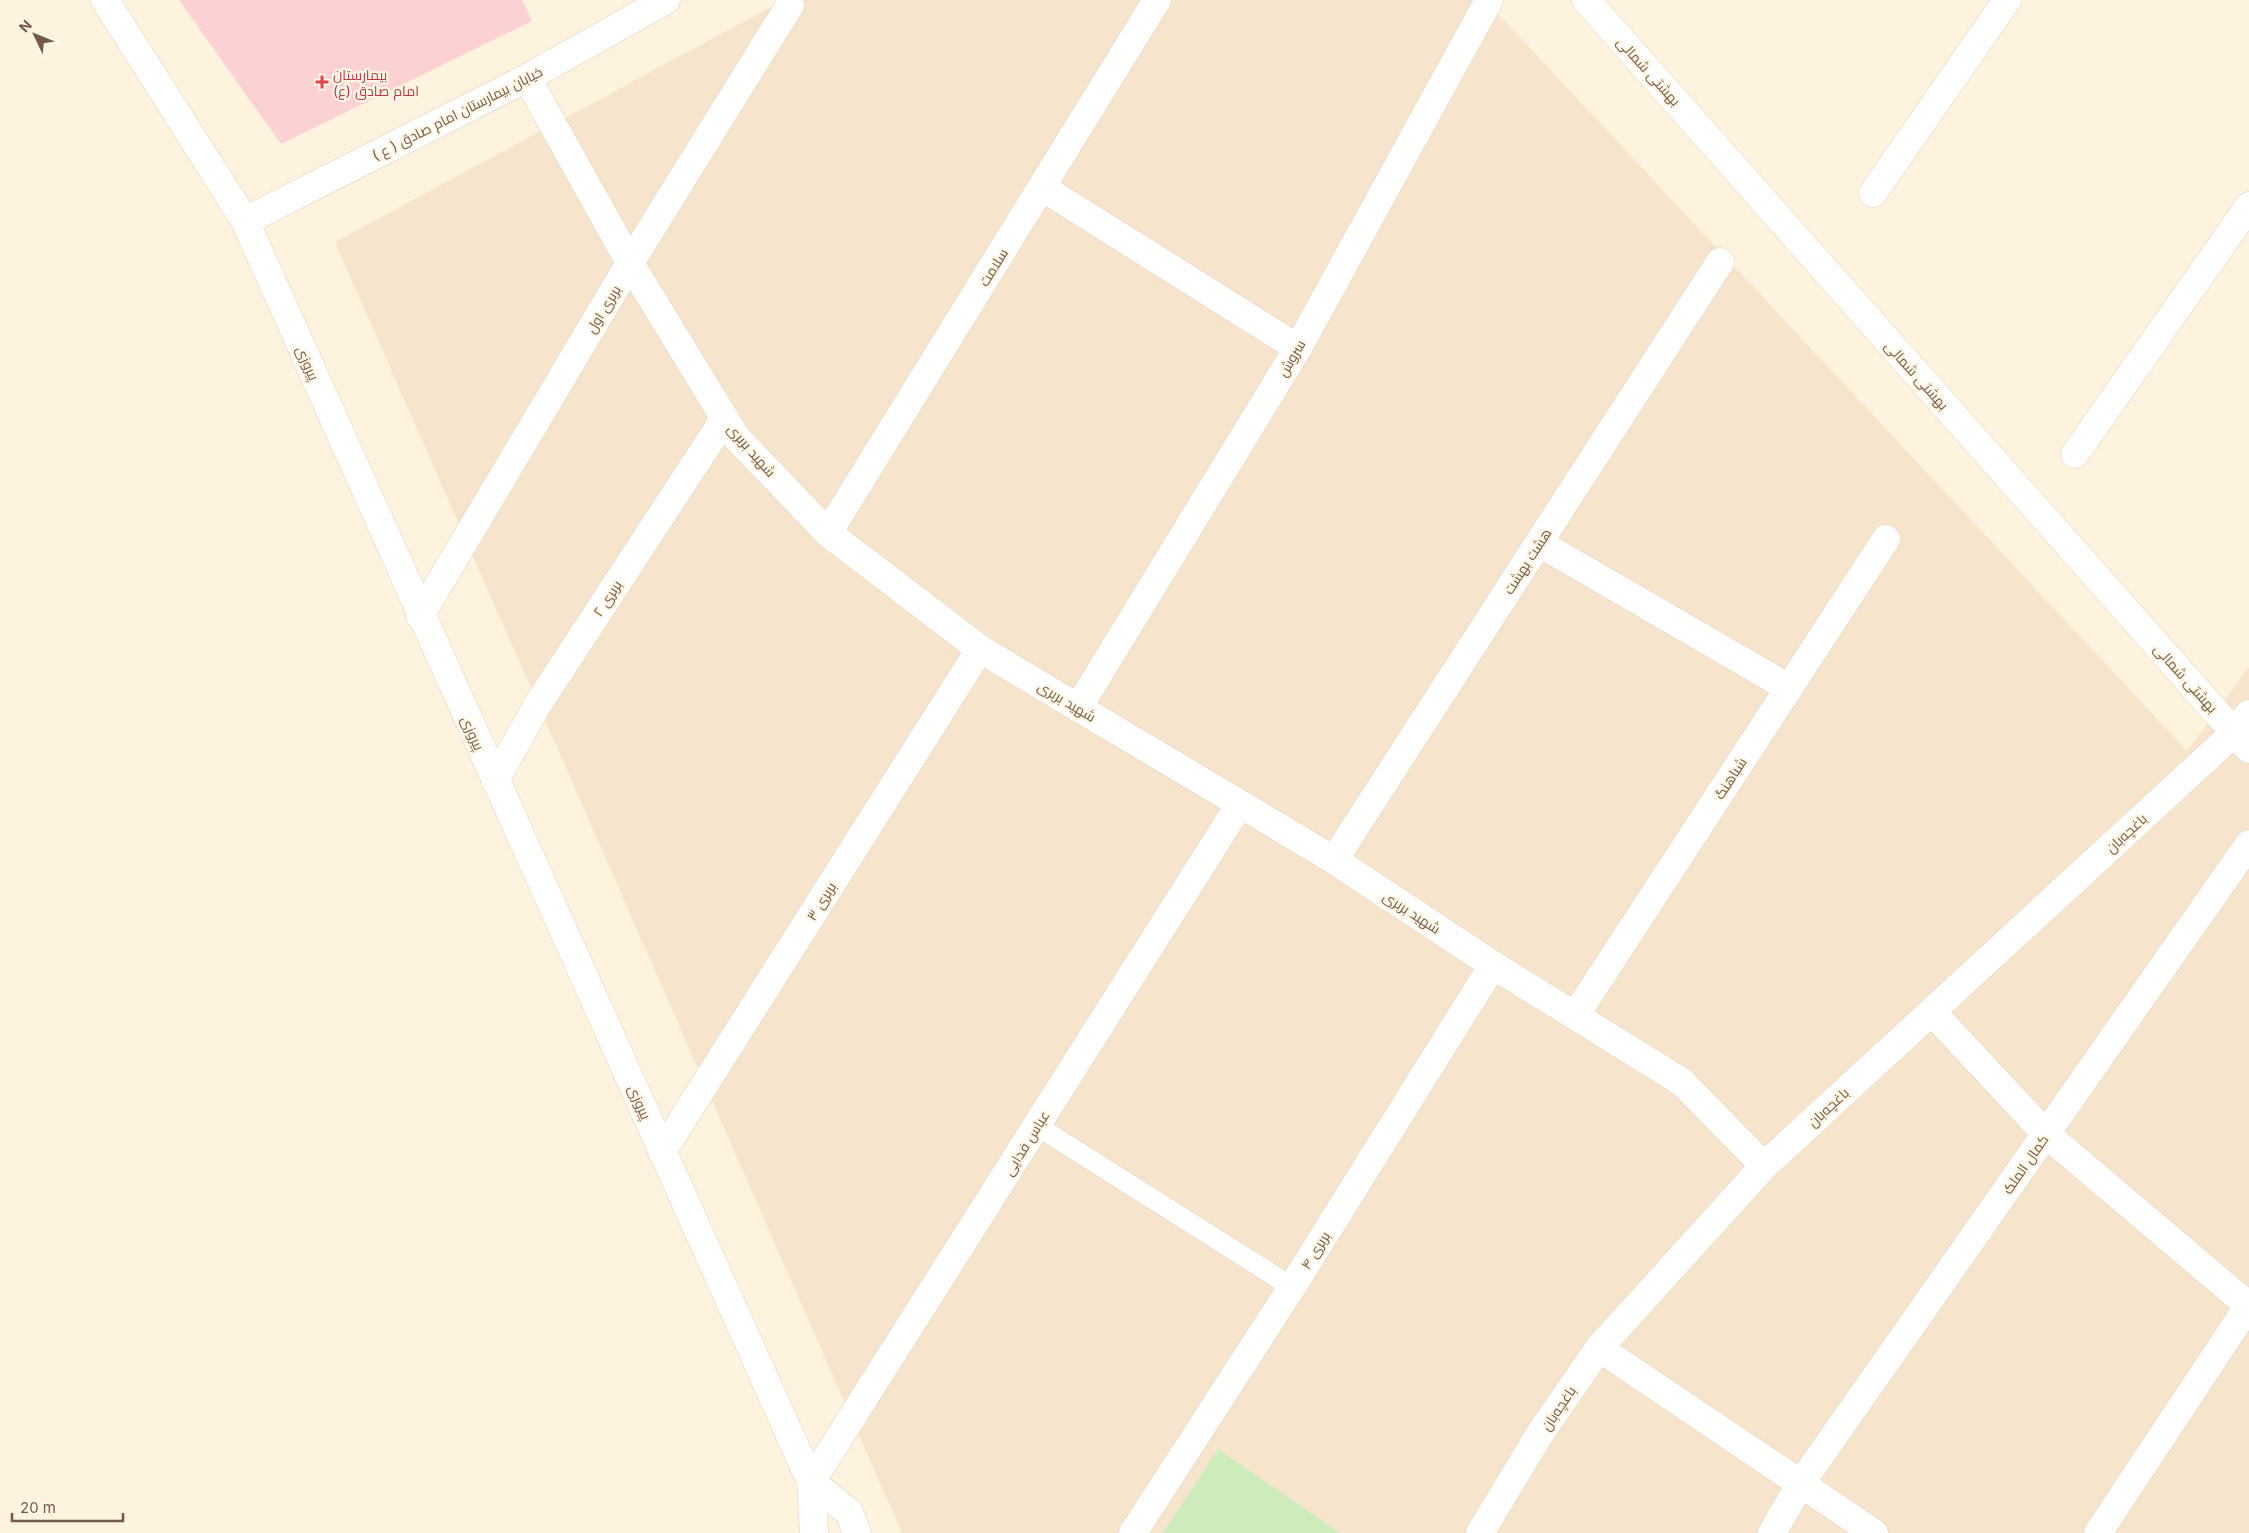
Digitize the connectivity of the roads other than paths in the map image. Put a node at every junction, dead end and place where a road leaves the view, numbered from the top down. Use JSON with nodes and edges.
{"nodes":[{"id":1,"x":105,"y":0,"type":"edge"},
{"id":2,"x":666,"y":0,"type":"edge"},
{"id":3,"x":1157,"y":0,"type":"edge"},
{"id":4,"x":1490,"y":0,"type":"edge"},
{"id":5,"x":1586,"y":0,"type":"edge"},
{"id":6,"x":2007,"y":0,"type":"edge"},
{"id":7,"x":790,"y":5,"type":"dead end"},
{"id":8,"x":527,"y":78,"type":"junction"},
{"id":9,"x":1043,"y":188,"type":"junction"},
{"id":10,"x":1872,"y":193,"type":"dead end"},
{"id":11,"x":2249,"y":206,"type":"edge"},
{"id":12,"x":244,"y":222,"type":"junction"},
{"id":13,"x":1720,"y":262,"type":"dead end"},
{"id":14,"x":630,"y":263,"type":"junction"},
{"id":15,"x":1298,"y":348,"type":"junction"},
{"id":16,"x":725,"y":418,"type":"junction"},
{"id":17,"x":2075,"y":454,"type":"dead end"},
{"id":18,"x":828,"y":533,"type":"junction"},
{"id":19,"x":1886,"y":539,"type":"dead end"},
{"id":20,"x":1539,"y":543,"type":"junction"},
{"id":21,"x":420,"y":616,"type":"junction"},
{"id":22,"x":980,"y":649,"type":"junction"},
{"id":23,"x":1789,"y":688,"type":"junction"},
{"id":24,"x":1078,"y":708,"type":"junction"},
{"id":25,"x":2244,"y":732,"type":"edge"},
{"id":26,"x":495,"y":780,"type":"junction"},
{"id":27,"x":1240,"y":804,"type":"junction"},
{"id":28,"x":2249,"y":844,"type":"edge"},
{"id":29,"x":1334,"y":860,"type":"junction"},
{"id":30,"x":1493,"y":965,"type":"junction"},
{"id":31,"x":1932,"y":1012,"type":"junction"},
{"id":32,"x":1575,"y":1016,"type":"junction"},
{"id":33,"x":1037,"y":1126,"type":"junction"},
{"id":34,"x":2046,"y":1134,"type":"junction"},
{"id":35,"x":662,"y":1152,"type":"junction"},
{"id":36,"x":1764,"y":1166,"type":"junction"},
{"id":37,"x":1292,"y":1287,"type":"junction"},
{"id":38,"x":2249,"y":1306,"type":"edge"},
{"id":39,"x":1599,"y":1348,"type":"junction"},
{"id":40,"x":811,"y":1482,"type":"junction"},
{"id":41,"x":1801,"y":1483,"type":"junction"},
{"id":42,"x":814,"y":1533,"type":"edge"},
{"id":43,"x":858,"y":1533,"type":"edge"},
{"id":44,"x":1133,"y":1533,"type":"edge"},
{"id":45,"x":1480,"y":1533,"type":"edge"},
{"id":46,"x":1772,"y":1533,"type":"edge"},
{"id":47,"x":1874,"y":1533,"type":"edge"},
{"id":48,"x":2098,"y":1533,"type":"edge"}],
"edges":[{"from":1,"to":12,"type":"street","name":"پیروزی"},
{"from":2,"to":8,"type":"street","name":"خیابان بیمارستان امام صادق ( ع )"},
{"from":3,"to":9,"type":"street","name":"سلامت"},
{"from":4,"to":15,"type":"street","name":"سروش"},
{"from":5,"to":25,"type":"street","name":"بهشتی شمالی"},
{"from":6,"to":10,"type":"street"},
{"from":7,"to":14,"type":"street","name":"بربری اول"},
{"from":8,"to":12,"type":"street","name":"خیابان بیمارستان امام صادق ( ع )"},
{"from":8,"to":14,"type":"street","name":"شهید بربری"},
{"from":9,"to":15,"type":"street"},
{"from":9,"to":18,"type":"street","name":"سلامت"},
{"from":11,"to":17,"type":"street"},
{"from":12,"to":21,"type":"street","name":"پیروزی"},
{"from":13,"to":20,"type":"street","name":"هشت بهشت"},
{"from":14,"to":16,"type":"street","name":"شهید بربری"},
{"from":14,"to":21,"type":"street","name":"بربری اول"},
{"from":15,"to":24,"type":"street","name":"سروش"},
{"from":16,"to":18,"type":"street","name":"شهید بربری"},
{"from":16,"to":26,"type":"street","name":"بربری ۲"},
{"from":18,"to":22,"type":"street","name":"شهید بربری"},
{"from":19,"to":23,"type":"street","name":"شباهنگ"},
{"from":20,"to":23,"type":"street"},
{"from":20,"to":29,"type":"street","name":"هشت بهشت"},
{"from":21,"to":26,"type":"street","name":"پیروزی"},
{"from":22,"to":24,"type":"street","name":"شهید بربری"},
{"from":22,"to":35,"type":"street","name":"بربری ۳"},
{"from":23,"to":32,"type":"street","name":"شباهنگ"},
{"from":24,"to":27,"type":"street","name":"شهید بربری"},
{"from":25,"to":31,"type":"street","name":"باغچه‌بان"},
{"from":26,"to":35,"type":"street","name":"پیروزی"},
{"from":27,"to":29,"type":"street","name":"شهید بربری"},
{"from":27,"to":33,"type":"street","name":"عباس فدایی"},
{"from":28,"to":34,"type":"street","name":"کمال الملک"},
{"from":29,"to":30,"type":"street","name":"شهید بربری"},
{"from":30,"to":32,"type":"street","name":"شهید بربری"},
{"from":30,"to":37,"type":"street","name":"بربری ۴"},
{"from":31,"to":34,"type":"street"},
{"from":31,"to":36,"type":"street","name":"باغچه‌بان"},
{"from":32,"to":36,"type":"street","name":"شهید بربری"},
{"from":33,"to":37,"type":"lane"},
{"from":33,"to":40,"type":"street","name":"عباس فدایی"},
{"from":34,"to":38,"type":"street"},
{"from":34,"to":41,"type":"street","name":"کمال الملک"},
{"from":35,"to":40,"type":"street","name":"پیروزی"},
{"from":36,"to":39,"type":"street","name":"باغچه‌بان"},
{"from":37,"to":44,"type":"street","name":"بربری ۴"},
{"from":38,"to":48,"type":"street"},
{"from":39,"to":41,"type":"street"},
{"from":39,"to":45,"type":"street","name":"باغچه‌بان"},
{"from":40,"to":42,"type":"street"},
{"from":40,"to":43,"type":"street"},
{"from":41,"to":46,"type":"street","name":"کمال الملک"},
{"from":41,"to":47,"type":"street"}]}
